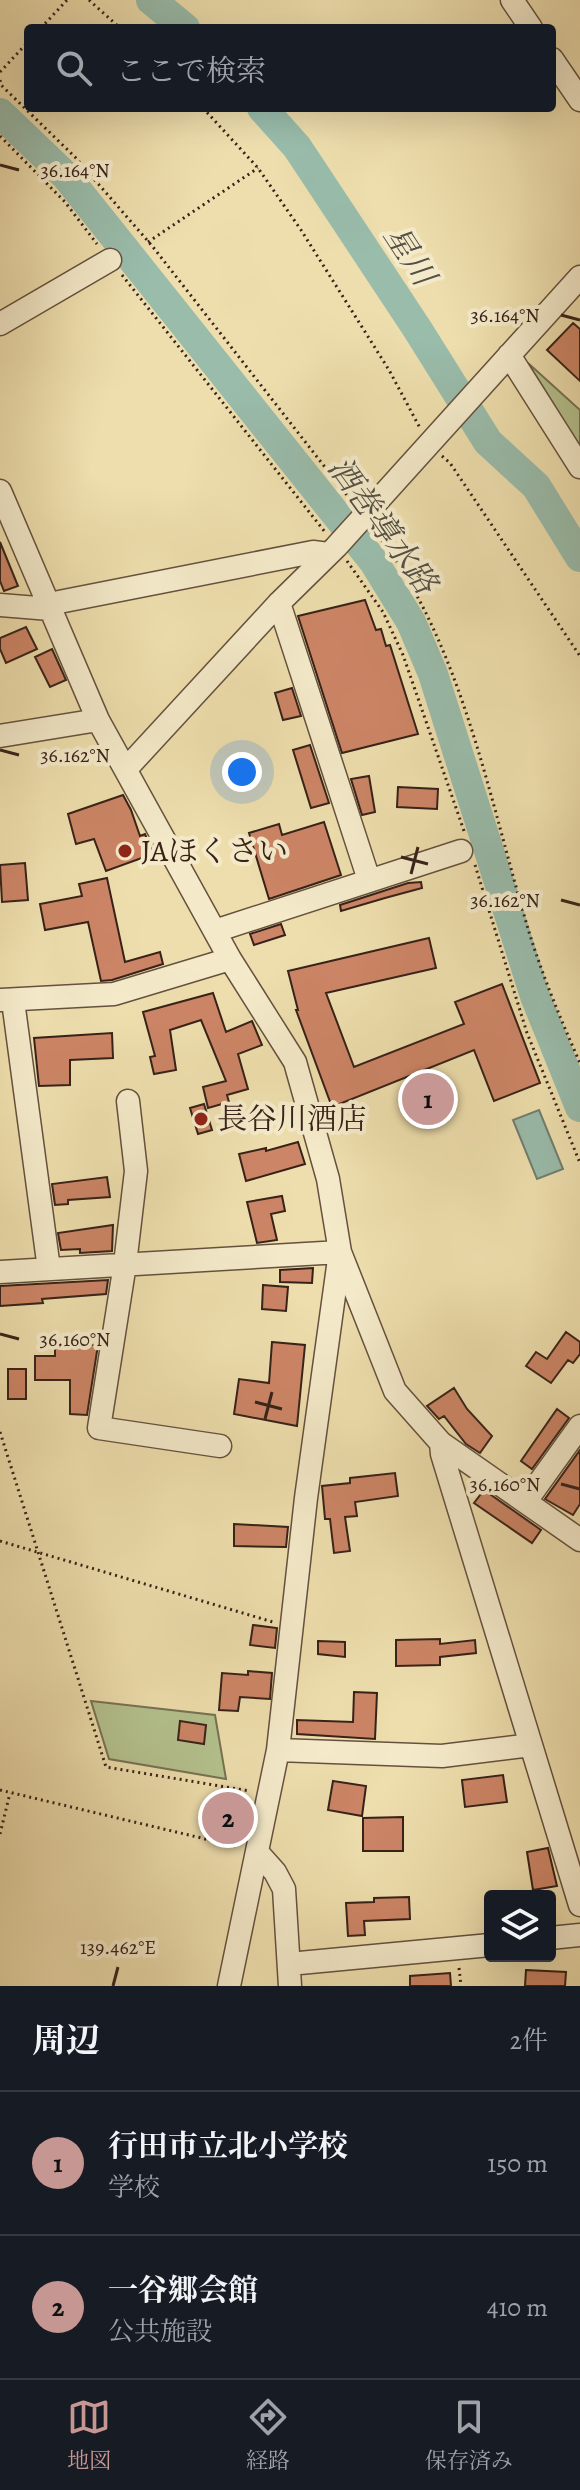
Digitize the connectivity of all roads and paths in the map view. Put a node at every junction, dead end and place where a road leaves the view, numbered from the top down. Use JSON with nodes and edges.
{"nodes":[{"id":1,"x":67,"y":0,"type":"edge"},
{"id":2,"x":89,"y":0,"type":"edge"},
{"id":3,"x":512,"y":0,"type":"edge"},
{"id":4,"x":45,"y":24,"type":"edge"},
{"id":5,"x":116,"y":24,"type":"edge"},
{"id":6,"x":528,"y":24,"type":"edge"},
{"id":7,"x":24,"y":46,"type":"edge"},
{"id":8,"x":556,"y":65,"type":"edge"},
{"id":9,"x":0,"y":72,"type":"edge"},
{"id":10,"x":580,"y":100,"type":"edge"},
{"id":11,"x":207,"y":112,"type":"edge"},
{"id":12,"x":0,"y":136,"type":"edge"},
{"id":13,"x":258,"y":168,"type":"junction"},
{"id":14,"x":148,"y":242,"type":"dead end"},
{"id":15,"x":110,"y":260,"type":"junction"},
{"id":16,"x":576,"y":289,"type":"edge"},
{"id":17,"x":0,"y":324,"type":"edge"},
{"id":18,"x":507,"y":357,"type":"junction"},
{"id":19,"x":429,"y":444,"type":"junction"},
{"id":20,"x":580,"y":467,"type":"edge"},
{"id":21,"x":0,"y":491,"type":"edge"},
{"id":22,"x":334,"y":549,"type":"junction"},
{"id":23,"x":279,"y":603,"type":"junction"},
{"id":24,"x":0,"y":605,"type":"edge"},
{"id":25,"x":50,"y":609,"type":"junction"},
{"id":26,"x":580,"y":656,"type":"edge"},
{"id":27,"x":98,"y":720,"type":"junction"},
{"id":28,"x":0,"y":736,"type":"edge"},
{"id":29,"x":126,"y":769,"type":"junction"},
{"id":30,"x":461,"y":851,"type":"dead end"},
{"id":31,"x":369,"y":880,"type":"junction"},
{"id":32,"x":215,"y":931,"type":"junction"},
{"id":33,"x":230,"y":959,"type":"junction"},
{"id":34,"x":7,"y":1000,"type":"edge"},
{"id":35,"x":128,"y":1101,"type":"dead end"},
{"id":36,"x":577,"y":1139,"type":"dead end"},
{"id":37,"x":571,"y":1142,"type":"dead end"},
{"id":38,"x":340,"y":1252,"type":"junction"},
{"id":39,"x":125,"y":1264,"type":"junction"},
{"id":40,"x":49,"y":1269,"type":"junction"},
{"id":41,"x":0,"y":1272,"type":"edge"},
{"id":42,"x":580,"y":1426,"type":"edge"},
{"id":43,"x":0,"y":1432,"type":"edge"},
{"id":44,"x":441,"y":1443,"type":"junction"},
{"id":45,"x":220,"y":1446,"type":"dead end"},
{"id":46,"x":526,"y":1501,"type":"junction"},
{"id":47,"x":580,"y":1540,"type":"edge"},
{"id":48,"x":0,"y":1541,"type":"edge"},
{"id":49,"x":37,"y":1551,"type":"junction"},
{"id":50,"x":292,"y":1628,"type":"junction"},
{"id":51,"x":531,"y":1745,"type":"junction"},
{"id":52,"x":278,"y":1750,"type":"junction"},
{"id":53,"x":0,"y":1790,"type":"edge"},
{"id":54,"x":10,"y":1793,"type":"junction"},
{"id":55,"x":262,"y":1793,"type":"dead end"},
{"id":56,"x":0,"y":1834,"type":"edge"},
{"id":57,"x":258,"y":1853,"type":"junction"},
{"id":58,"x":580,"y":1905,"type":"edge"},
{"id":59,"x":580,"y":1935,"type":"edge"},
{"id":60,"x":556,"y":1937,"type":"edge"},
{"id":61,"x":484,"y":1946,"type":"edge"},
{"id":62,"x":289,"y":1975,"type":"edge"},
{"id":63,"x":229,"y":1986,"type":"edge"}],
"edges":[{"from":1,"to":4,"type":"path"},
{"from":2,"to":5,"type":"path"},
{"from":3,"to":6,"type":"street"},
{"from":7,"to":9,"type":"path"},
{"from":8,"to":10,"type":"street"},
{"from":11,"to":13,"type":"path"},
{"from":12,"to":15,"type":"path"},
{"from":13,"to":14,"type":"path"},
{"from":13,"to":19,"type":"path"},
{"from":15,"to":17,"type":"street"},
{"from":15,"to":22,"type":"path"},
{"from":16,"to":18,"type":"street"},
{"from":18,"to":19,"type":"street"},
{"from":18,"to":20,"type":"street"},
{"from":19,"to":22,"type":"street"},
{"from":19,"to":26,"type":"path"},
{"from":21,"to":25,"type":"street"},
{"from":22,"to":23,"type":"street"},
{"from":22,"to":25,"type":"street"},
{"from":23,"to":29,"type":"street"},
{"from":23,"to":31,"type":"street"},
{"from":24,"to":25,"type":"street"},
{"from":25,"to":27,"type":"street"},
{"from":27,"to":28,"type":"street"},
{"from":27,"to":29,"type":"street"},
{"from":29,"to":32,"type":"street"},
{"from":30,"to":31,"type":"street"},
{"from":31,"to":32,"type":"street"},
{"from":32,"to":33,"type":"street"},
{"from":33,"to":34,"type":"street"},
{"from":33,"to":38,"type":"street"},
{"from":34,"to":40,"type":"street"},
{"from":35,"to":39,"type":"street"},
{"from":36,"to":37,"type":"path"},
{"from":38,"to":39,"type":"street"},
{"from":38,"to":44,"type":"street"},
{"from":38,"to":50,"type":"street"},
{"from":39,"to":40,"type":"street"},
{"from":39,"to":45,"type":"street"},
{"from":40,"to":41,"type":"street"},
{"from":42,"to":46,"type":"street"},
{"from":43,"to":49,"type":"path"},
{"from":44,"to":46,"type":"street"},
{"from":44,"to":51,"type":"street"},
{"from":46,"to":47,"type":"street"},
{"from":48,"to":49,"type":"path"},
{"from":49,"to":50,"type":"path"},
{"from":49,"to":55,"type":"path"},
{"from":50,"to":52,"type":"street"},
{"from":51,"to":52,"type":"street"},
{"from":51,"to":58,"type":"street"},
{"from":52,"to":57,"type":"street"},
{"from":53,"to":54,"type":"path"},
{"from":54,"to":56,"type":"path"},
{"from":54,"to":57,"type":"path"},
{"from":57,"to":62,"type":"street"},
{"from":57,"to":63,"type":"street"},
{"from":59,"to":60,"type":"street"},
{"from":61,"to":62,"type":"street"}]}
